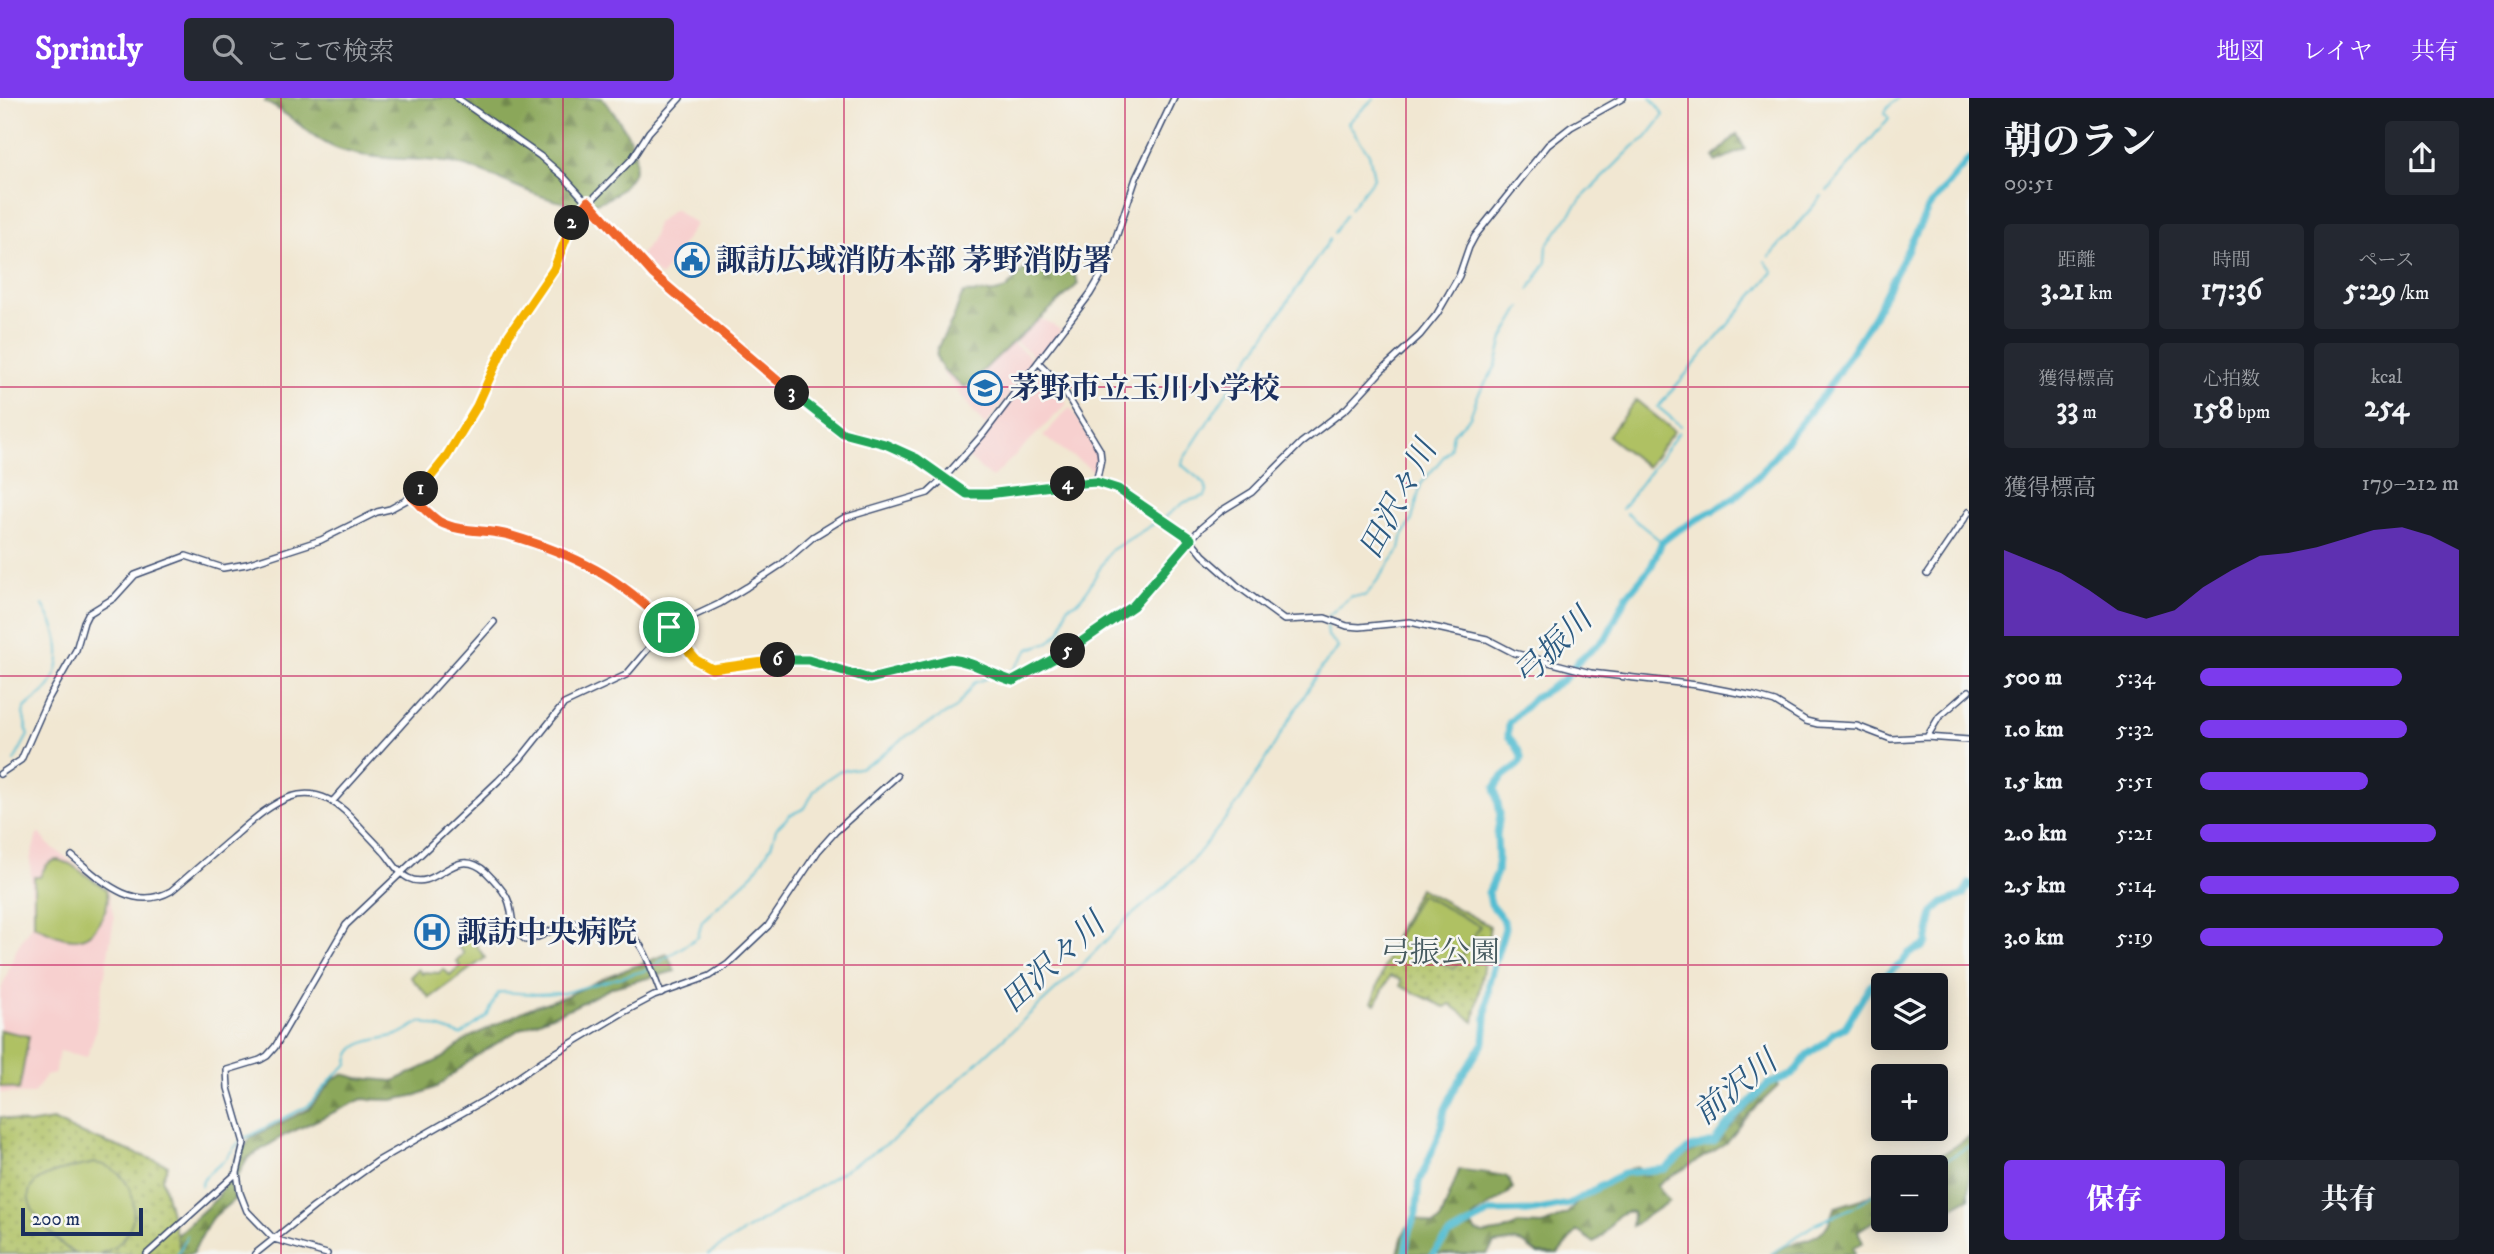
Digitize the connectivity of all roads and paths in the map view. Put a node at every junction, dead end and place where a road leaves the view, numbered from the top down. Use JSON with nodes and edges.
{"nodes":[{"id":1,"x":457,"y":98,"type":"edge"},
{"id":2,"x":680,"y":98,"type":"edge"},
{"id":3,"x":1174,"y":98,"type":"edge"},
{"id":4,"x":1623,"y":98,"type":"edge"},
{"id":5,"x":588,"y":201,"type":"junction"},
{"id":6,"x":1038,"y":362,"type":"junction"},
{"id":7,"x":944,"y":478,"type":"junction"},
{"id":8,"x":1096,"y":482,"type":"junction"},
{"id":9,"x":412,"y":497,"type":"junction"},
{"id":10,"x":1969,"y":512,"type":"edge"},
{"id":11,"x":1191,"y":539,"type":"junction"},
{"id":12,"x":1927,"y":573,"type":"dead end"},
{"id":13,"x":494,"y":622,"type":"dead end"},
{"id":14,"x":669,"y":627,"type":"junction"},
{"id":15,"x":1969,"y":691,"type":"edge"},
{"id":16,"x":1927,"y":737,"type":"junction"},
{"id":17,"x":1969,"y":740,"type":"edge"},
{"id":18,"x":0,"y":774,"type":"edge"},
{"id":19,"x":897,"y":776,"type":"dead end"},
{"id":20,"x":332,"y":802,"type":"junction"},
{"id":21,"x":72,"y":856,"type":"dead end"},
{"id":22,"x":401,"y":873,"type":"junction"},
{"id":23,"x":661,"y":994,"type":"junction"},
{"id":24,"x":237,"y":1173,"type":"junction"},
{"id":25,"x":274,"y":1239,"type":"junction"},
{"id":26,"x":147,"y":1254,"type":"edge"},
{"id":27,"x":255,"y":1254,"type":"edge"},
{"id":28,"x":327,"y":1254,"type":"edge"}],
"edges":[{"from":1,"to":5,"type":"street"},
{"from":2,"to":5,"type":"street"},
{"from":3,"to":6,"type":"street"},
{"from":4,"to":11,"type":"street"},
{"from":5,"to":7,"type":"street"},
{"from":5,"to":9,"type":"street"},
{"from":6,"to":7,"type":"street"},
{"from":6,"to":8,"type":"street"},
{"from":7,"to":8,"type":"street"},
{"from":7,"to":14,"type":"street"},
{"from":8,"to":11,"type":"street"},
{"from":9,"to":14,"type":"street"},
{"from":9,"to":18,"type":"street"},
{"from":10,"to":12,"type":"street"},
{"from":11,"to":14,"type":"street"},
{"from":11,"to":16,"type":"street"},
{"from":13,"to":20,"type":"street"},
{"from":14,"to":22,"type":"street"},
{"from":15,"to":16,"type":"street"},
{"from":16,"to":17,"type":"street"},
{"from":19,"to":23,"type":"street"},
{"from":20,"to":21,"type":"street"},
{"from":20,"to":22,"type":"street"},
{"from":22,"to":23,"type":"street"},
{"from":22,"to":24,"type":"street"},
{"from":23,"to":25,"type":"street"},
{"from":24,"to":25,"type":"street"},
{"from":24,"to":26,"type":"street"},
{"from":25,"to":27,"type":"street"},
{"from":25,"to":28,"type":"street"}]}
